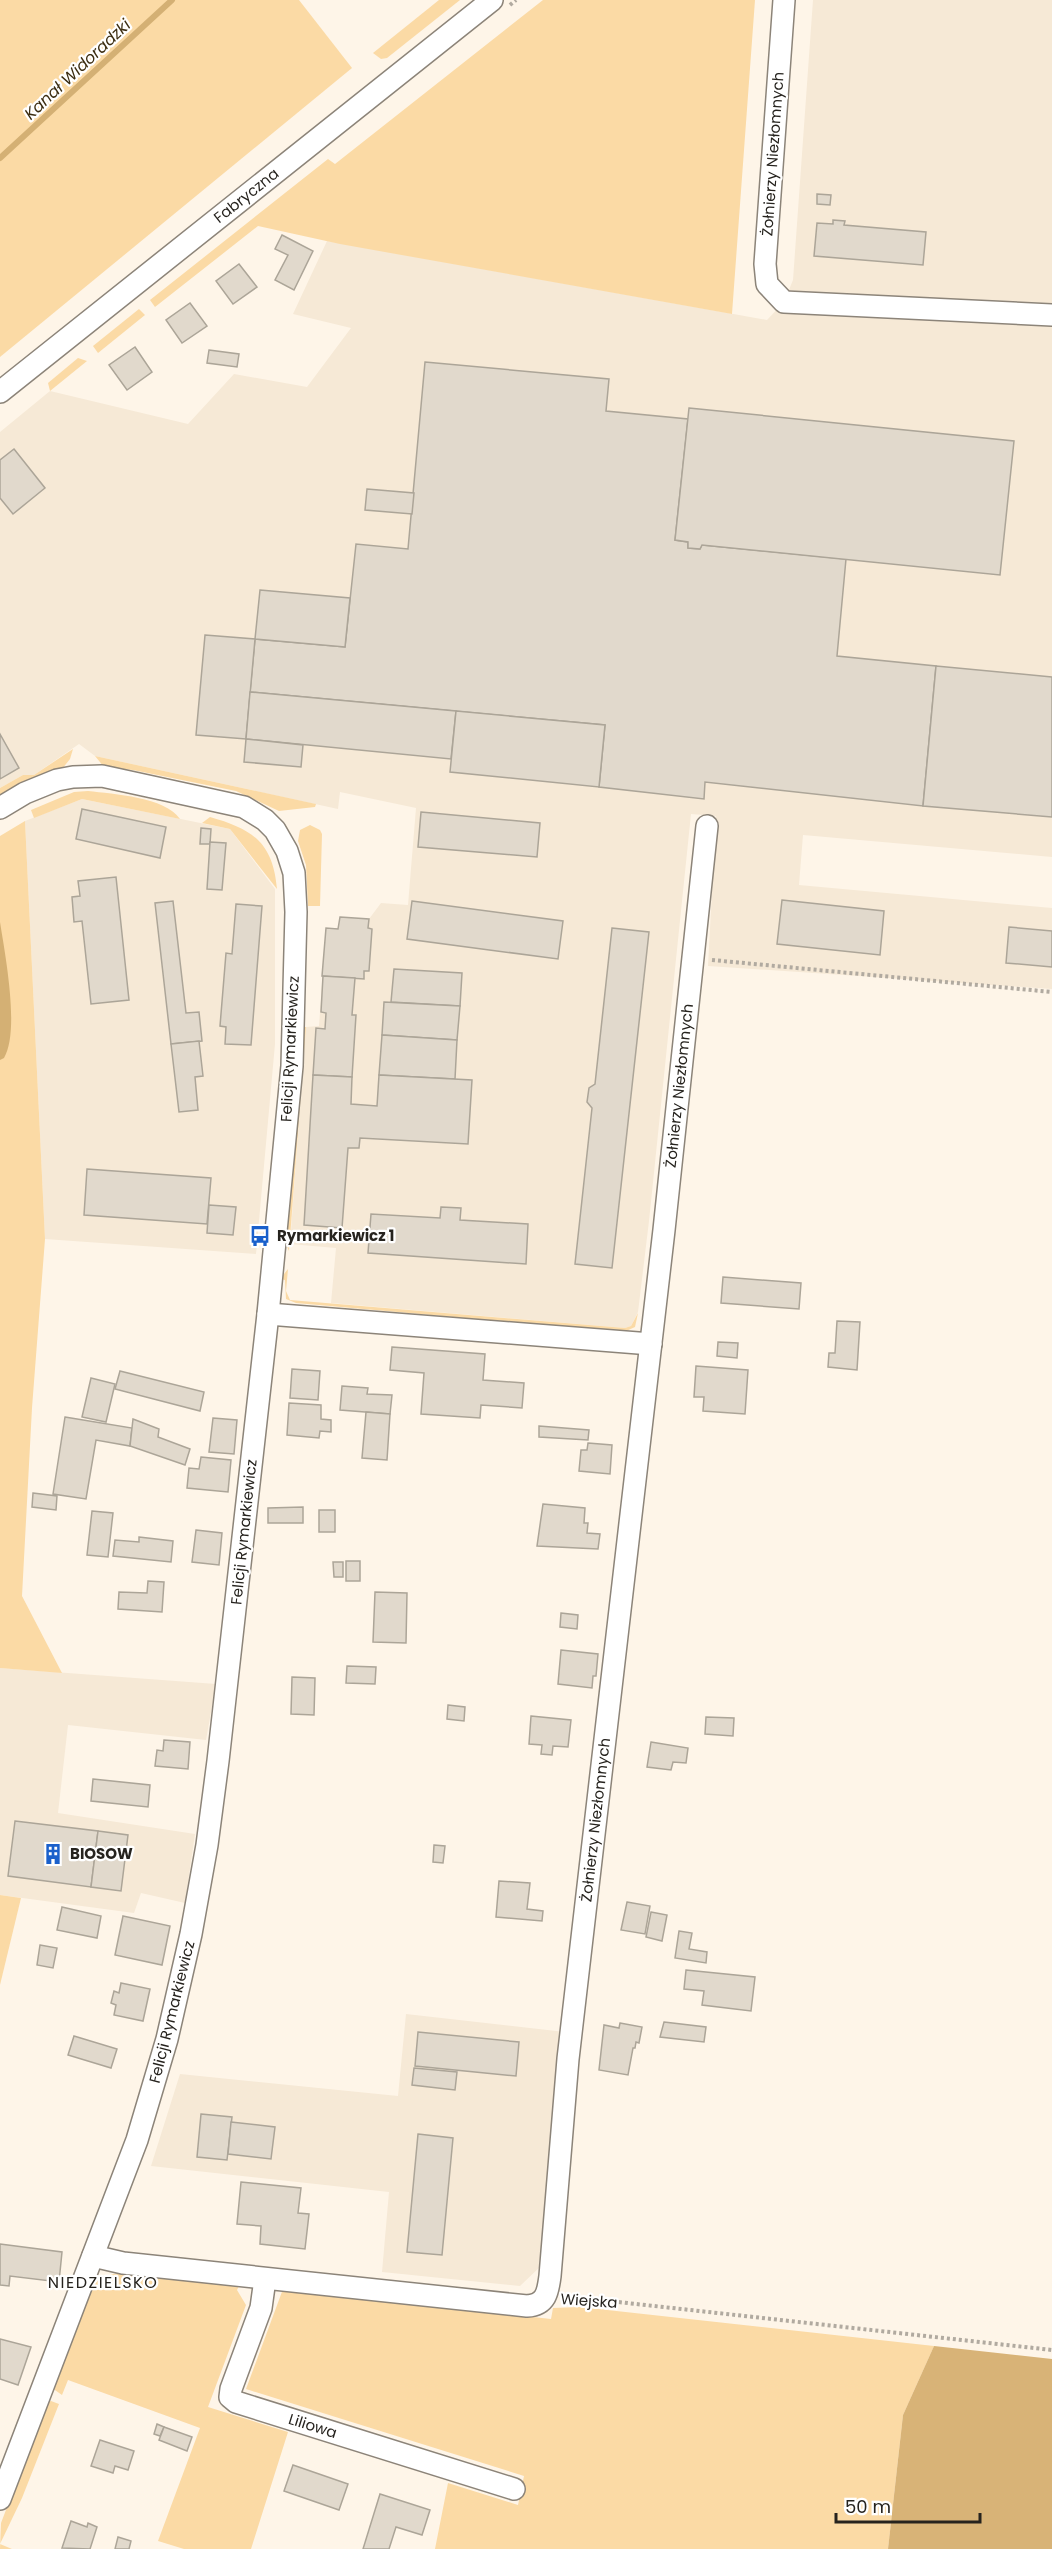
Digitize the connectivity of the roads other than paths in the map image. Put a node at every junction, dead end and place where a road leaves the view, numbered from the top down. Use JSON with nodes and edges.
{"nodes":[{"id":1,"x":492,"y":0,"type":"edge"},
{"id":2,"x":784,"y":0,"type":"edge"},
{"id":3,"x":1052,"y":315,"type":"edge"},
{"id":4,"x":0,"y":392,"type":"edge"},
{"id":5,"x":0,"y":808,"type":"edge"},
{"id":6,"x":707,"y":826,"type":"dead end"},
{"id":7,"x":268,"y":1314,"type":"junction"},
{"id":8,"x":651,"y":1344,"type":"junction"},
{"id":9,"x":93,"y":2256,"type":"junction"},
{"id":10,"x":266,"y":2279,"type":"junction"},
{"id":11,"x":546,"y":2297,"type":"joint"},
{"id":12,"x":514,"y":2489,"type":"dead end"},
{"id":13,"x":0,"y":2499,"type":"edge"}],
"edges":[{"from":1,"to":4,"type":"street","name":"Fabryczna"},
{"from":2,"to":3,"type":"street","name":"Żołnierzy Niezłomnych"},
{"from":5,"to":7,"type":"street","name":"Felicji Rymarkiewicz"},
{"from":6,"to":8,"type":"street","name":"Żołnierzy Niezłomnych"},
{"from":7,"to":8,"type":"street"},
{"from":7,"to":9,"type":"street","name":"Felicji Rymarkiewicz"},
{"from":8,"to":11,"type":"street","name":"Żołnierzy Niezłomnych"},
{"from":9,"to":10,"type":"street","name":"Wiejska"},
{"from":9,"to":13,"type":"street","name":"Felicji Rymarkiewicz"},
{"from":10,"to":11,"type":"street","name":"Wiejska"},
{"from":10,"to":12,"type":"street","name":"Liliowa"}]}
